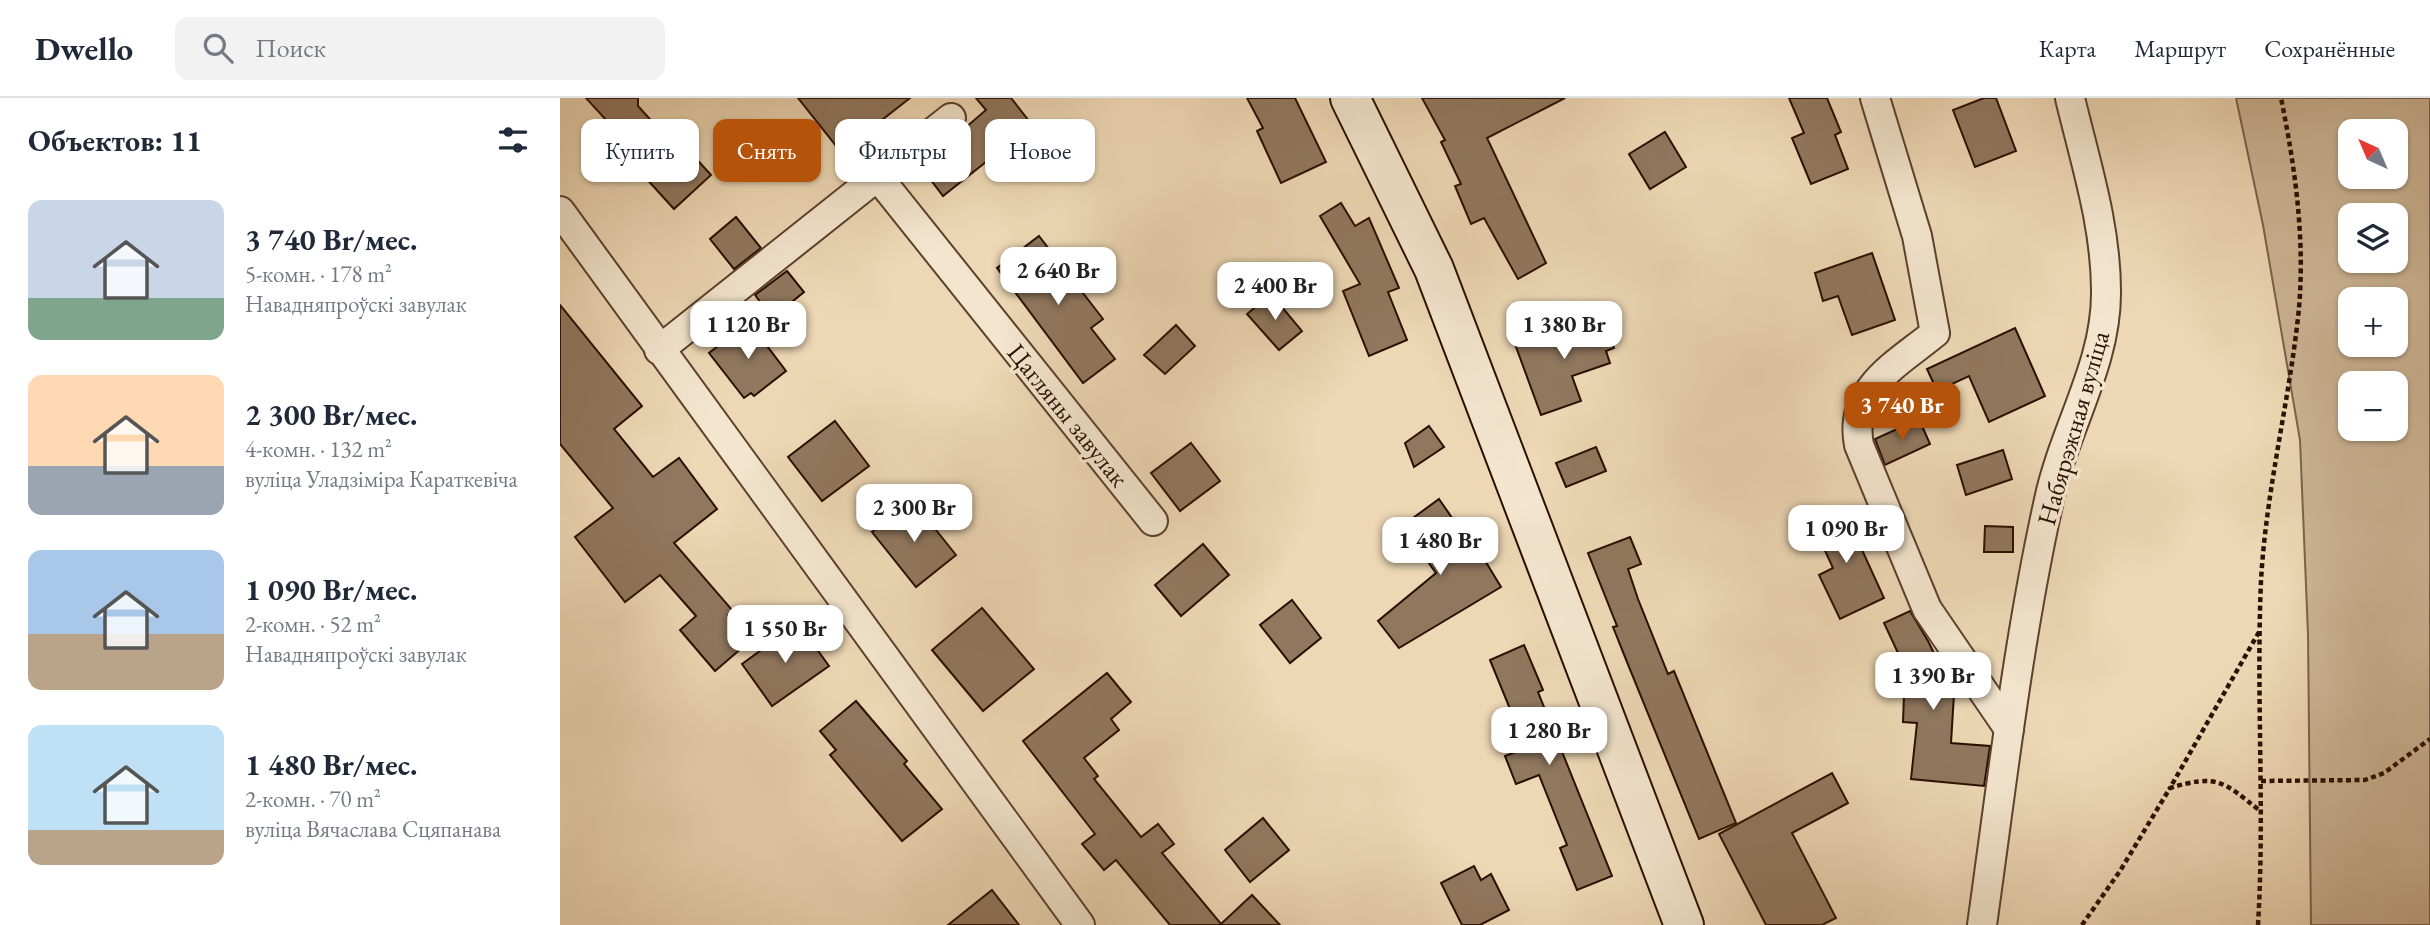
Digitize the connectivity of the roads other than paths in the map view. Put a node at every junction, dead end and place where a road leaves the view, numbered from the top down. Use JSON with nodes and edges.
{"nodes":[{"id":1,"x":1350,"y":98,"type":"edge"},
{"id":2,"x":1875,"y":98,"type":"edge"},
{"id":3,"x":2070,"y":98,"type":"edge"},
{"id":4,"x":872,"y":182,"type":"edge"},
{"id":5,"x":882,"y":182,"type":"edge"},
{"id":6,"x":560,"y":211,"type":"edge"},
{"id":7,"x":659,"y":350,"type":"junction"},
{"id":8,"x":1153,"y":521,"type":"dead end"},
{"id":9,"x":2009,"y":729,"type":"junction"},
{"id":10,"x":1080,"y":925,"type":"edge"},
{"id":11,"x":1684,"y":925,"type":"edge"},
{"id":12,"x":1982,"y":925,"type":"edge"}],
"edges":[{"from":1,"to":11,"type":"main road"},
{"from":2,"to":9,"type":"street"},
{"from":3,"to":9,"type":"street","name":"Набярэжная вуліца"},
{"from":4,"to":7,"type":"street"},
{"from":5,"to":8,"type":"street","name":"Цагляны завулак"},
{"from":6,"to":7,"type":"street"},
{"from":7,"to":10,"type":"street"},
{"from":9,"to":12,"type":"street","name":"Набярэжная вуліца"}]}
